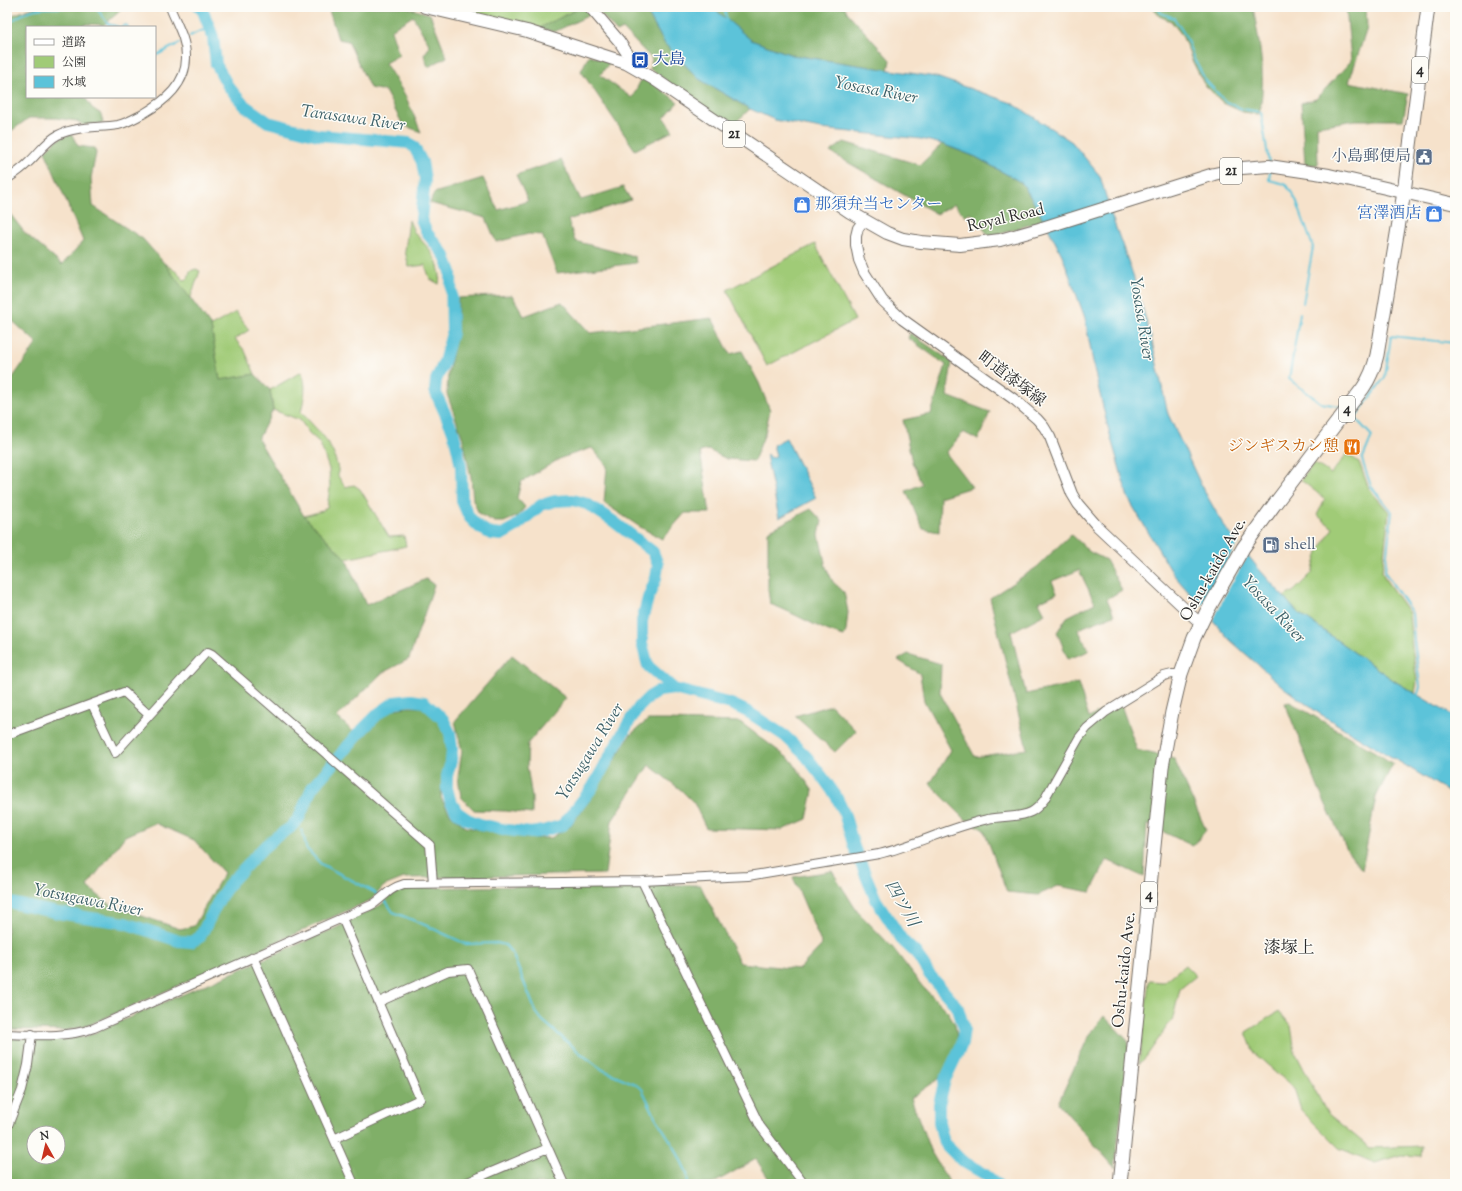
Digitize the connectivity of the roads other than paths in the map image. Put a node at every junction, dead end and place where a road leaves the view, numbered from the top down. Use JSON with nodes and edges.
{"nodes":[{"id":1,"x":170,"y":7,"type":"edge"},
{"id":2,"x":425,"y":7,"type":"edge"},
{"id":3,"x":590,"y":7,"type":"edge"},
{"id":4,"x":1428,"y":7,"type":"edge"},
{"id":5,"x":636,"y":68,"type":"junction"},
{"id":6,"x":7,"y":179,"type":"edge"},
{"id":7,"x":1404,"y":192,"type":"junction"},
{"id":8,"x":1455,"y":204,"type":"edge"},
{"id":9,"x":864,"y":220,"type":"junction"},
{"id":10,"x":1204,"y":618,"type":"junction"},
{"id":11,"x":1181,"y":674,"type":"junction"},
{"id":12,"x":92,"y":704,"type":"junction"},
{"id":13,"x":149,"y":715,"type":"junction"},
{"id":14,"x":7,"y":735,"type":"edge"},
{"id":15,"x":642,"y":880,"type":"junction"},
{"id":16,"x":433,"y":883,"type":"junction"},
{"id":17,"x":342,"y":918,"type":"junction"},
{"id":18,"x":253,"y":957,"type":"junction"},
{"id":19,"x":379,"y":1002,"type":"junction"},
{"id":20,"x":7,"y":1034,"type":"edge"},
{"id":21,"x":32,"y":1034,"type":"junction"},
{"id":22,"x":7,"y":1128,"type":"edge"},
{"id":23,"x":334,"y":1139,"type":"junction"},
{"id":24,"x":548,"y":1148,"type":"junction"},
{"id":25,"x":354,"y":1184,"type":"edge"},
{"id":26,"x":463,"y":1184,"type":"edge"},
{"id":27,"x":564,"y":1184,"type":"edge"},
{"id":28,"x":804,"y":1184,"type":"edge"},
{"id":29,"x":1120,"y":1184,"type":"edge"}],
"edges":[{"from":1,"to":6,"type":"street"},
{"from":2,"to":5,"type":"main road","name":"Royal Road","number":"21"},
{"from":3,"to":5,"type":"main road"},
{"from":4,"to":7,"type":"highway","name":"Oshu-kaido Ave.","number":"4"},
{"from":5,"to":9,"type":"main road","name":"Royal Road","number":"21"},
{"from":7,"to":8,"type":"main road","name":"Royal Road"},
{"from":7,"to":9,"type":"main road","name":"Royal Road","number":"21"},
{"from":7,"to":10,"type":"highway","name":"Oshu-kaido Ave.","number":"4"},
{"from":9,"to":10,"type":"street","name":"町道漆塚線"},
{"from":10,"to":11,"type":"highway","name":"Oshu-kaido Ave.","number":"4"},
{"from":11,"to":15,"type":"street"},
{"from":11,"to":29,"type":"highway","name":"Oshu-kaido Ave.","number":"4"},
{"from":12,"to":13,"type":"street"},
{"from":12,"to":13,"type":"street"},
{"from":12,"to":14,"type":"street"},
{"from":13,"to":16,"type":"street"},
{"from":15,"to":16,"type":"street"},
{"from":15,"to":28,"type":"street"},
{"from":16,"to":17,"type":"street"},
{"from":17,"to":18,"type":"street"},
{"from":17,"to":19,"type":"street"},
{"from":18,"to":21,"type":"street"},
{"from":18,"to":23,"type":"street"},
{"from":19,"to":23,"type":"street"},
{"from":19,"to":24,"type":"street"},
{"from":20,"to":21,"type":"street"},
{"from":21,"to":22,"type":"street"},
{"from":23,"to":25,"type":"street"},
{"from":24,"to":26,"type":"street"},
{"from":24,"to":27,"type":"street"}]}
